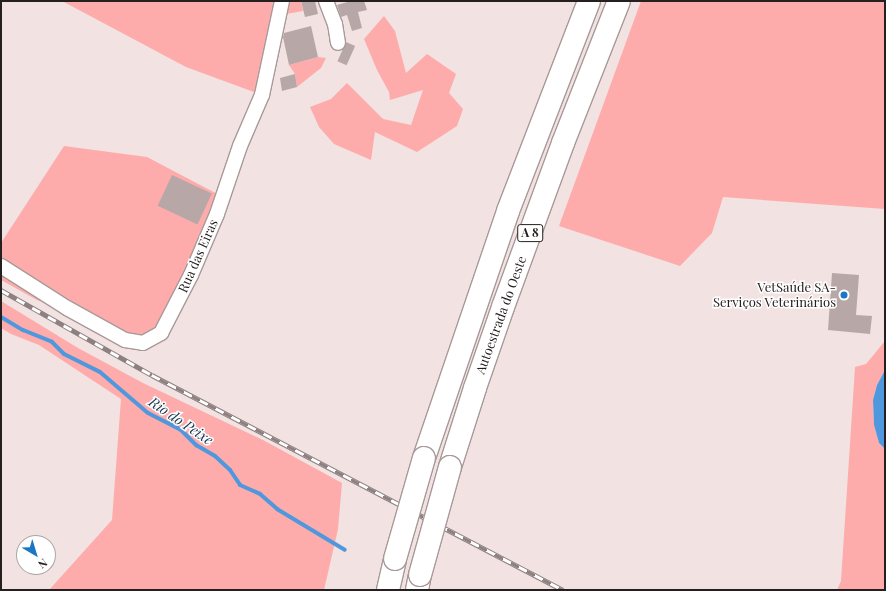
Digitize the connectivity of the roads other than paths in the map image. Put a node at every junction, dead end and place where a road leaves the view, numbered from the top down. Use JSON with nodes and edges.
{"nodes":[{"id":1,"x":282,"y":1,"type":"edge"},
{"id":2,"x":326,"y":1,"type":"edge"},
{"id":3,"x":589,"y":1,"type":"edge"},
{"id":4,"x":619,"y":1,"type":"edge"},
{"id":5,"x":338,"y":43,"type":"dead end"},
{"id":6,"x":1,"y":266,"type":"edge"},
{"id":7,"x":419,"y":583,"type":"edge"},
{"id":8,"x":388,"y":590,"type":"edge"}],
"edges":[{"from":1,"to":6,"type":"street","name":"Rua das Eiras"},
{"from":2,"to":5,"type":"street"},
{"from":3,"to":8,"type":"highway","name":"Autoestrada do Oeste","number":"A 8","bridge":true},
{"from":4,"to":7,"type":"highway","name":"Autoestrada do Oeste","number":"A 8","bridge":true}]}
